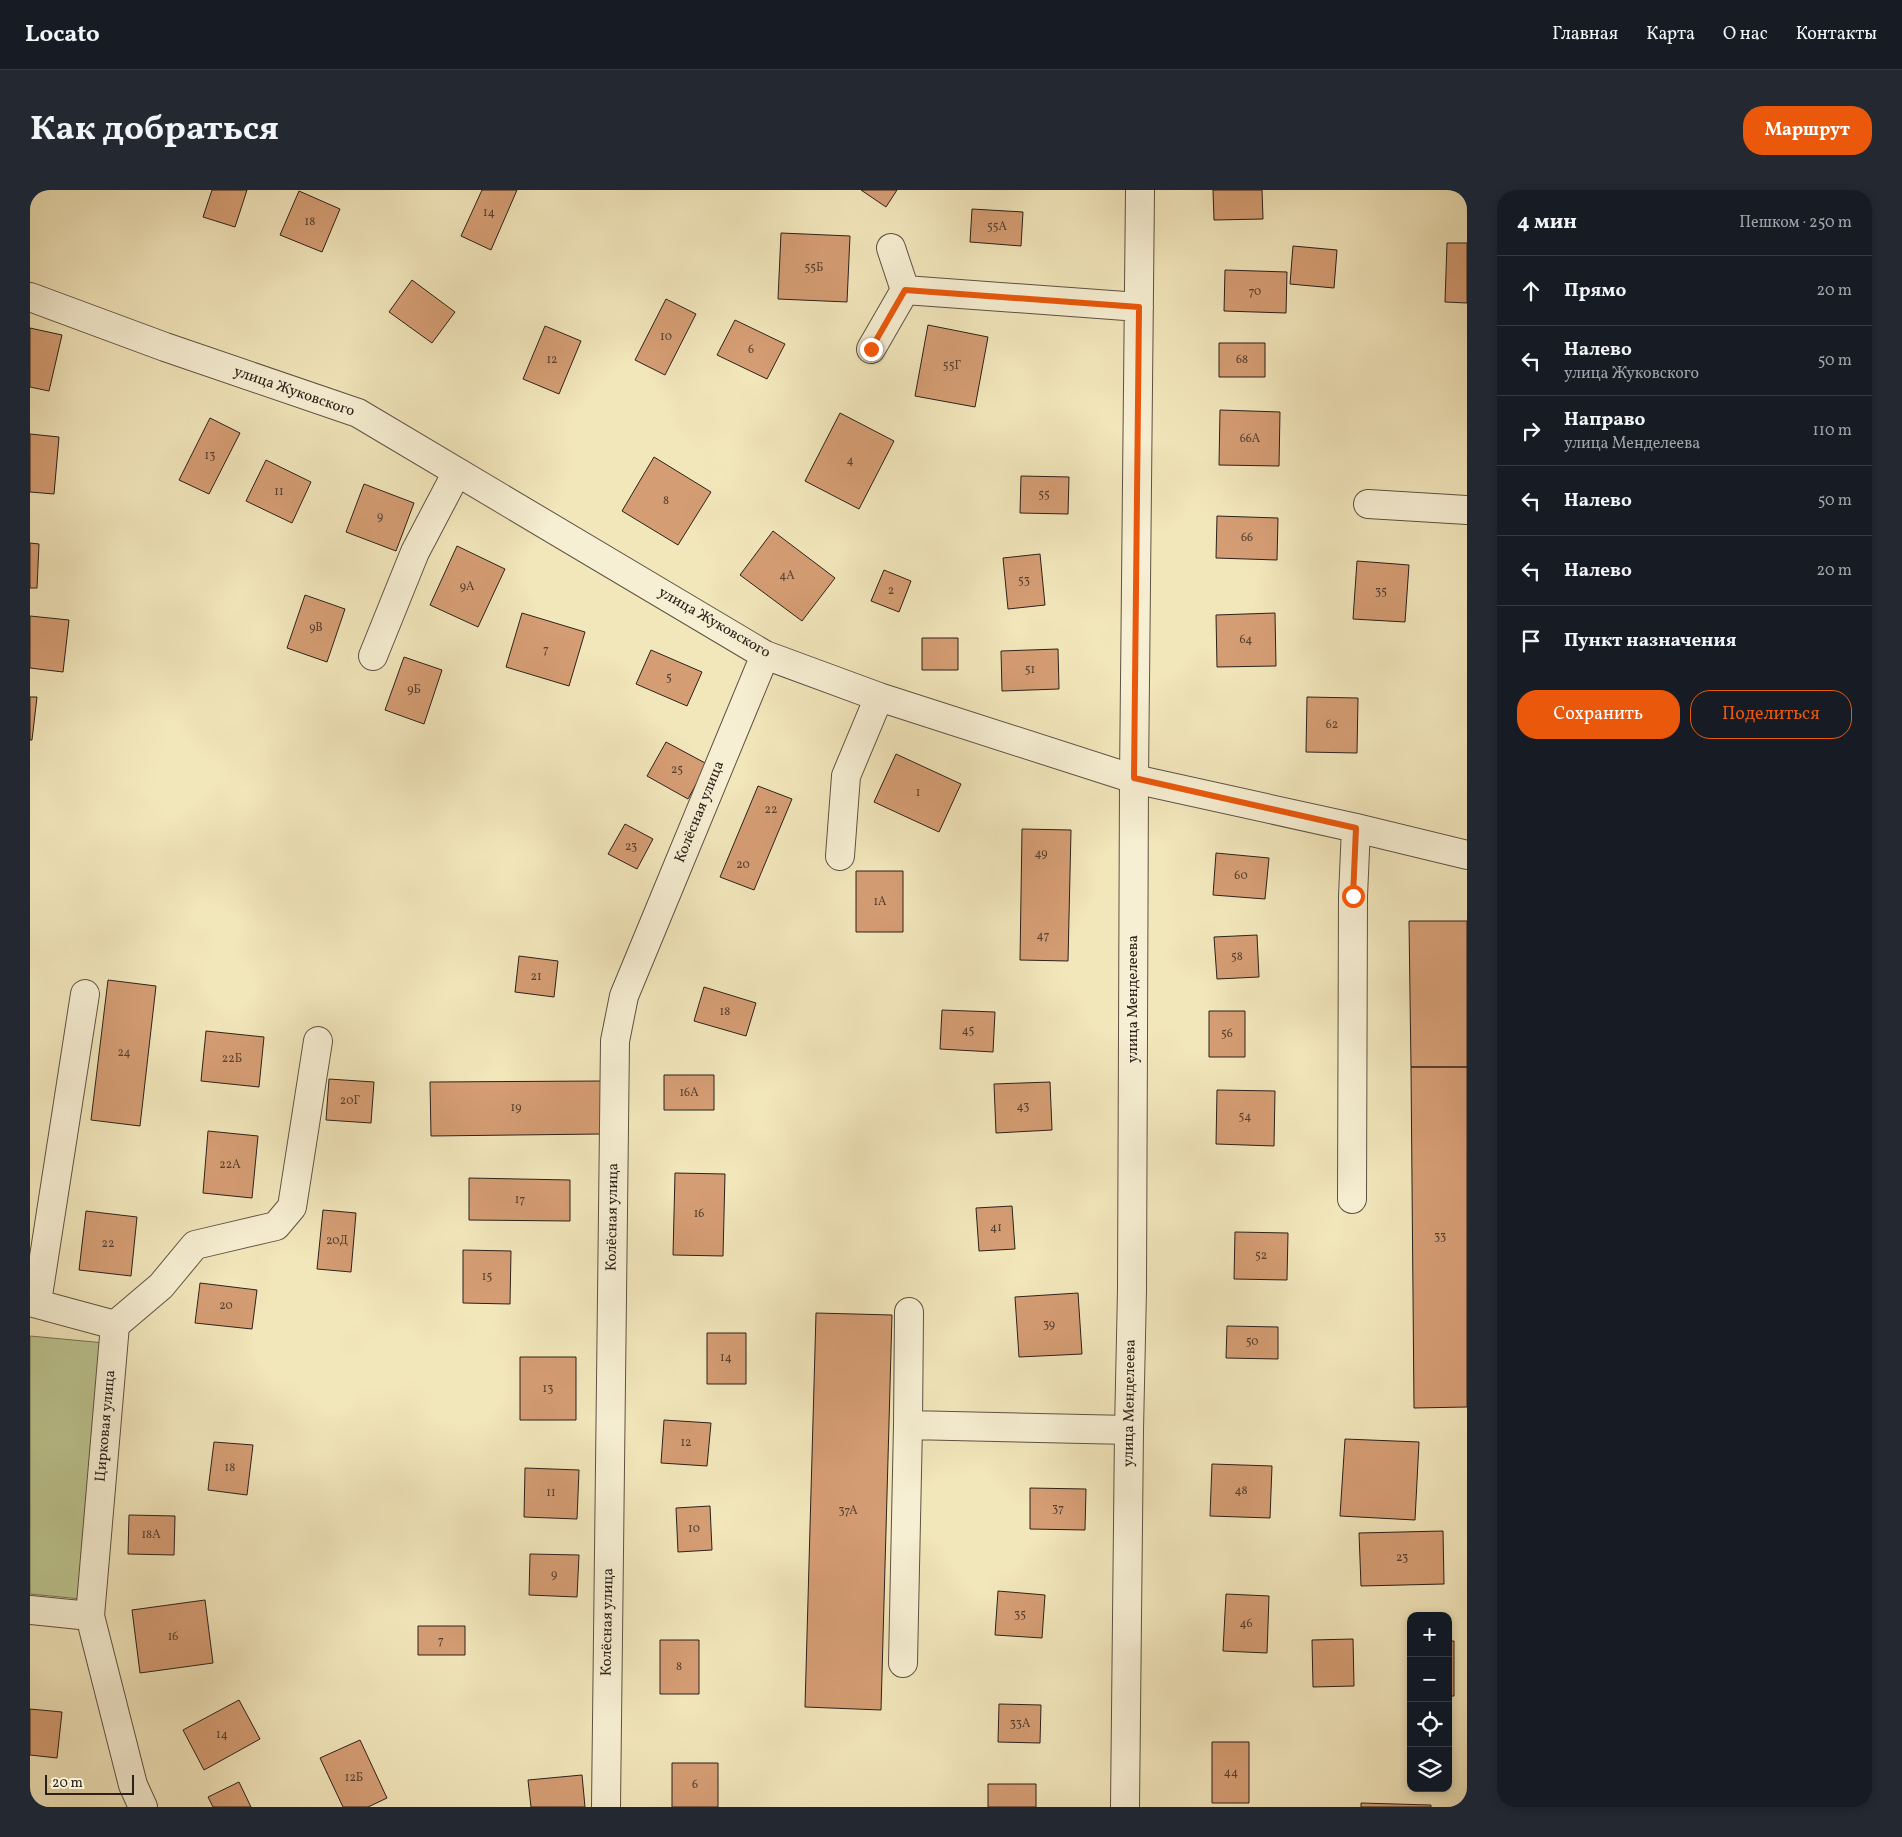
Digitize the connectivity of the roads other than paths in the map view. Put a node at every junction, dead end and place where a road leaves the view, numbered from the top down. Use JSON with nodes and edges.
{"nodes":[{"id":1,"x":1140,"y":190,"type":"edge"},
{"id":2,"x":891,"y":248,"type":"dead end"},
{"id":3,"x":905,"y":290,"type":"junction"},
{"id":4,"x":30,"y":297,"type":"edge"},
{"id":5,"x":1139,"y":307,"type":"junction"},
{"id":6,"x":871,"y":349,"type":"dead end"},
{"id":7,"x":457,"y":472,"type":"junction"},
{"id":8,"x":1368,"y":504,"type":"dead end"},
{"id":9,"x":1467,"y":510,"type":"edge"},
{"id":10,"x":765,"y":655,"type":"junction"},
{"id":11,"x":373,"y":656,"type":"dead end"},
{"id":12,"x":879,"y":698,"type":"junction"},
{"id":13,"x":1134,"y":778,"type":"junction"},
{"id":14,"x":1356,"y":828,"type":"junction"},
{"id":15,"x":1467,"y":855,"type":"edge"},
{"id":16,"x":840,"y":856,"type":"dead end"},
{"id":17,"x":85,"y":994,"type":"dead end"},
{"id":18,"x":318,"y":1041,"type":"dead end"},
{"id":19,"x":1352,"y":1199,"type":"dead end"},
{"id":20,"x":34,"y":1302,"type":"edge"},
{"id":21,"x":909,"y":1312,"type":"dead end"},
{"id":22,"x":116,"y":1324,"type":"junction"},
{"id":23,"x":908,"y":1425,"type":"junction"},
{"id":24,"x":1129,"y":1430,"type":"junction"},
{"id":25,"x":30,"y":1610,"type":"edge"},
{"id":26,"x":90,"y":1616,"type":"junction"},
{"id":27,"x":903,"y":1663,"type":"dead end"},
{"id":28,"x":143,"y":1807,"type":"edge"},
{"id":29,"x":606,"y":1807,"type":"edge"},
{"id":30,"x":1124,"y":1807,"type":"edge"}],
"edges":[{"from":1,"to":5,"type":"street","name":"улица Менделеева"},
{"from":2,"to":3,"type":"street"},
{"from":3,"to":5,"type":"street"},
{"from":3,"to":6,"type":"street"},
{"from":4,"to":7,"type":"street","name":"улица Жуковского"},
{"from":5,"to":13,"type":"street","name":"улица Менделеева"},
{"from":7,"to":10,"type":"street","name":"улица Жуковского"},
{"from":7,"to":11,"type":"street"},
{"from":8,"to":9,"type":"street"},
{"from":10,"to":12,"type":"street","name":"улица Жуковского"},
{"from":10,"to":29,"type":"street","name":"Колёсная улица"},
{"from":12,"to":13,"type":"street","name":"улица Жуковского"},
{"from":12,"to":16,"type":"street"},
{"from":13,"to":14,"type":"street","name":"улица Жуковского"},
{"from":13,"to":24,"type":"street","name":"улица Менделеева"},
{"from":14,"to":15,"type":"street","name":"улица Жуковского"},
{"from":14,"to":19,"type":"street"},
{"from":17,"to":20,"type":"street"},
{"from":18,"to":22,"type":"street"},
{"from":20,"to":22,"type":"street"},
{"from":21,"to":23,"type":"street"},
{"from":22,"to":26,"type":"street","name":"Цирковая улица"},
{"from":23,"to":24,"type":"street"},
{"from":23,"to":27,"type":"street"},
{"from":24,"to":30,"type":"street","name":"улица Менделеева"},
{"from":25,"to":26,"type":"street"},
{"from":26,"to":28,"type":"street","name":"Цирковая улица"}]}
